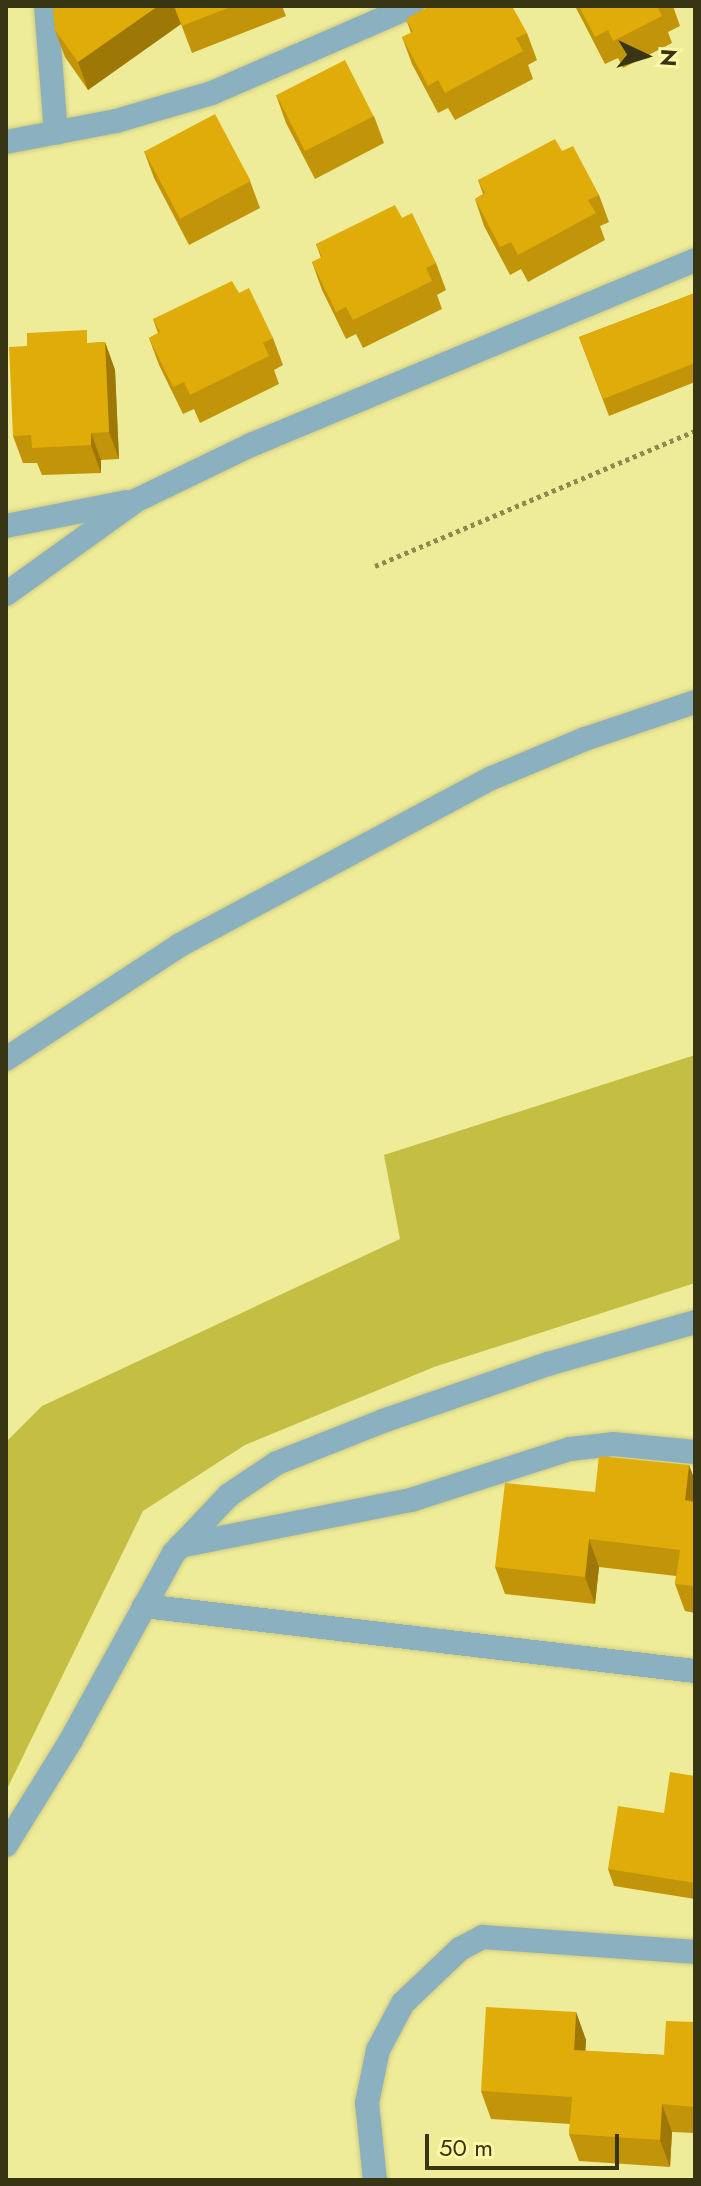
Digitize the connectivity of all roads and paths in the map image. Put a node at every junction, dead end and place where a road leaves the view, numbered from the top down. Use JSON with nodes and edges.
{"nodes":[{"id":1,"x":46,"y":6,"type":"edge"},
{"id":2,"x":412,"y":6,"type":"edge"},
{"id":3,"x":56,"y":133,"type":"junction"},
{"id":4,"x":6,"y":142,"type":"edge"},
{"id":5,"x":695,"y":260,"type":"edge"},
{"id":6,"x":695,"y":431,"type":"edge"},
{"id":7,"x":137,"y":500,"type":"junction"},
{"id":8,"x":6,"y":526,"type":"edge"},
{"id":9,"x":375,"y":566,"type":"dead end"},
{"id":10,"x":6,"y":594,"type":"edge"},
{"id":11,"x":695,"y":702,"type":"edge"},
{"id":12,"x":6,"y":1059,"type":"edge"},
{"id":13,"x":695,"y":1322,"type":"edge"},
{"id":14,"x":695,"y":1452,"type":"edge"},
{"id":15,"x":180,"y":1546,"type":"junction"},
{"id":16,"x":144,"y":1606,"type":"junction"},
{"id":17,"x":695,"y":1671,"type":"edge"},
{"id":18,"x":6,"y":1845,"type":"edge"},
{"id":19,"x":695,"y":1952,"type":"edge"},
{"id":20,"x":375,"y":2180,"type":"edge"}],
"edges":[{"from":1,"to":3,"type":"street"},
{"from":2,"to":3,"type":"street"},
{"from":3,"to":4,"type":"street"},
{"from":5,"to":7,"type":"street"},
{"from":6,"to":9,"type":"path"},
{"from":7,"to":8,"type":"street"},
{"from":7,"to":10,"type":"street"},
{"from":11,"to":12,"type":"street"},
{"from":13,"to":15,"type":"street"},
{"from":14,"to":15,"type":"street"},
{"from":15,"to":16,"type":"street"},
{"from":16,"to":17,"type":"street"},
{"from":16,"to":18,"type":"street"},
{"from":19,"to":20,"type":"street"}]}
